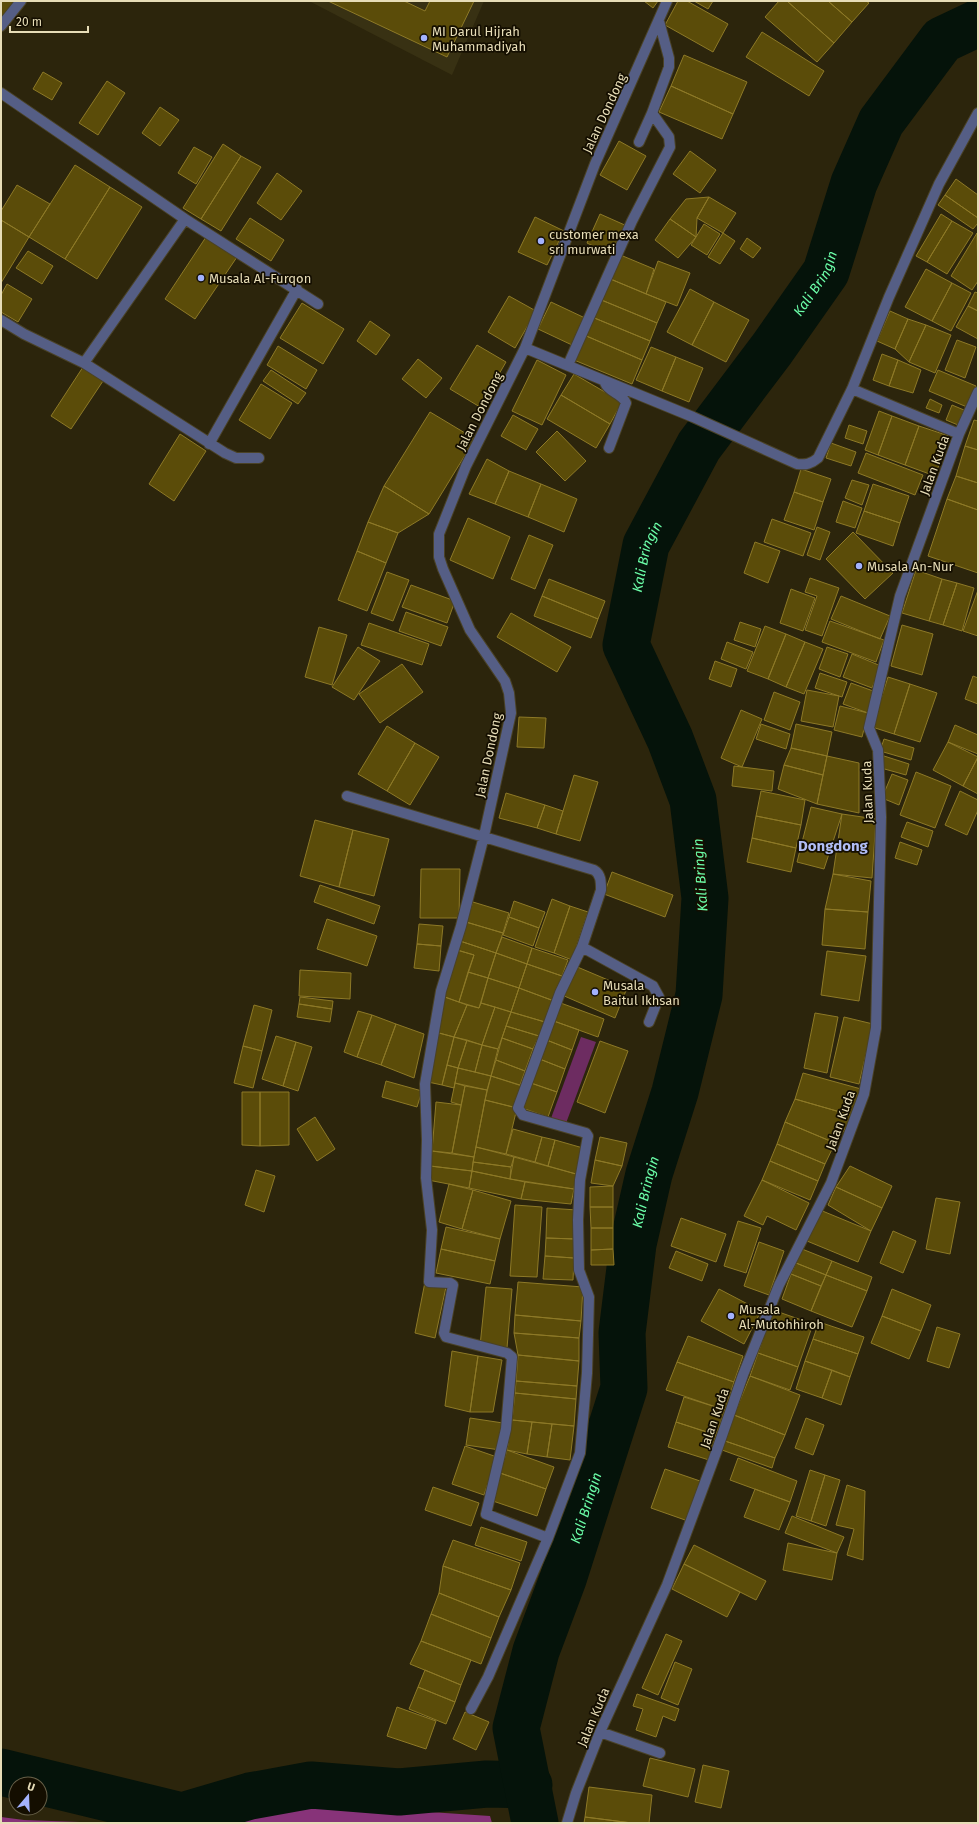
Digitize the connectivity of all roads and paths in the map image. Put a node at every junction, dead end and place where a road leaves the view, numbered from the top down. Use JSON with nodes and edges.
{"nodes":[{"id":1,"x":21,"y":1,"type":"edge"},
{"id":2,"x":667,"y":1,"type":"edge"},
{"id":3,"x":660,"y":21,"type":"junction"},
{"id":4,"x":1,"y":26,"type":"edge"},
{"id":5,"x":1,"y":93,"type":"edge"},
{"id":6,"x":652,"y":113,"type":"junction"},
{"id":7,"x":978,"y":113,"type":"edge"},
{"id":8,"x":639,"y":142,"type":"dead end"},
{"id":9,"x":185,"y":219,"type":"junction"},
{"id":10,"x":297,"y":289,"type":"junction"},
{"id":11,"x":318,"y":304,"type":"dead end"},
{"id":12,"x":1,"y":320,"type":"edge"},
{"id":13,"x":525,"y":348,"type":"junction"},
{"id":14,"x":84,"y":363,"type":"junction"},
{"id":15,"x":568,"y":365,"type":"junction"},
{"id":16,"x":603,"y":380,"type":"junction"},
{"id":17,"x":852,"y":389,"type":"junction"},
{"id":18,"x":978,"y":392,"type":"edge"},
{"id":19,"x":959,"y":434,"type":"junction"},
{"id":20,"x":209,"y":444,"type":"junction"},
{"id":21,"x":609,"y":448,"type":"dead end"},
{"id":22,"x":259,"y":458,"type":"dead end"},
{"id":23,"x":347,"y":796,"type":"dead end"},
{"id":24,"x":484,"y":836,"type":"junction"},
{"id":25,"x":582,"y":947,"type":"junction"},
{"id":26,"x":649,"y":1022,"type":"dead end"},
{"id":27,"x":548,"y":1538,"type":"junction"},
{"id":28,"x":471,"y":1709,"type":"dead end"},
{"id":29,"x":600,"y":1732,"type":"junction"},
{"id":30,"x":660,"y":1753,"type":"dead end"},
{"id":31,"x":567,"y":1823,"type":"edge"}],
"edges":[{"from":1,"to":4,"type":"street"},
{"from":2,"to":3,"type":"street","name":"Jalan Dondong"},
{"from":3,"to":6,"type":"street"},
{"from":3,"to":13,"type":"street","name":"Jalan Dondong"},
{"from":5,"to":9,"type":"street"},
{"from":6,"to":8,"type":"street"},
{"from":6,"to":15,"type":"street"},
{"from":7,"to":17,"type":"street"},
{"from":9,"to":10,"type":"street"},
{"from":9,"to":14,"type":"street"},
{"from":10,"to":11,"type":"street"},
{"from":10,"to":20,"type":"street"},
{"from":12,"to":14,"type":"street"},
{"from":13,"to":15,"type":"street"},
{"from":13,"to":24,"type":"street","name":"Jalan Dondong"},
{"from":14,"to":20,"type":"street"},
{"from":15,"to":16,"type":"street"},
{"from":16,"to":17,"type":"street"},
{"from":16,"to":21,"type":"street"},
{"from":17,"to":19,"type":"street"},
{"from":18,"to":19,"type":"street","name":"Jalan Kuda"},
{"from":19,"to":29,"type":"street","name":"Jalan Kuda"},
{"from":20,"to":22,"type":"street"},
{"from":23,"to":24,"type":"street"},
{"from":24,"to":25,"type":"street"},
{"from":24,"to":27,"type":"street","name":"Jalan Dondong"},
{"from":25,"to":26,"type":"street"},
{"from":25,"to":27,"type":"street"},
{"from":27,"to":28,"type":"street"},
{"from":29,"to":30,"type":"street"},
{"from":29,"to":31,"type":"street","name":"Jalan Kuda"}]}
